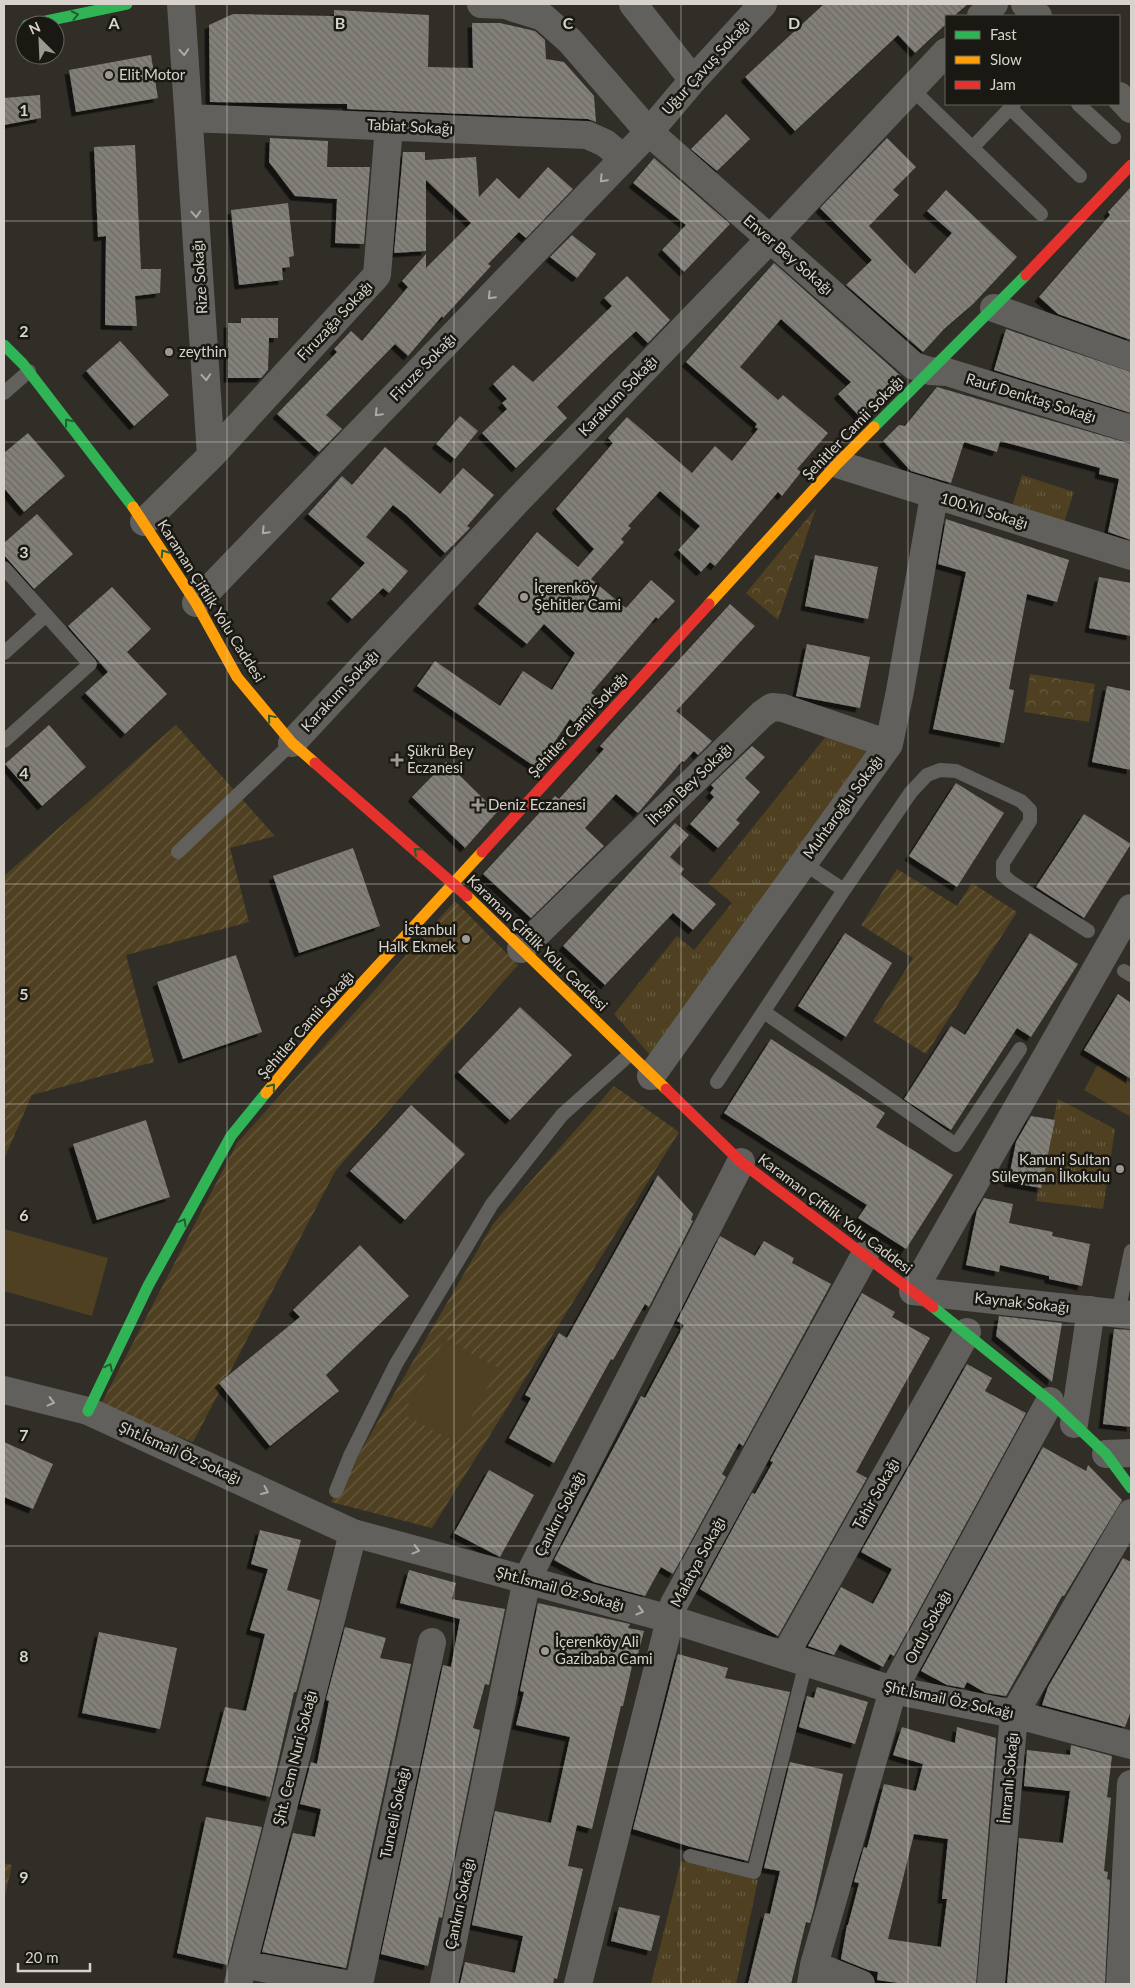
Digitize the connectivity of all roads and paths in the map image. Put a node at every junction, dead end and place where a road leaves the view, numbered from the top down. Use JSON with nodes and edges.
{"nodes":[{"id":1,"x":127,"y":4,"type":"edge"},
{"id":2,"x":181,"y":4,"type":"edge"},
{"id":3,"x":481,"y":4,"type":"edge"},
{"id":4,"x":633,"y":4,"type":"edge"},
{"id":5,"x":763,"y":4,"type":"edge"},
{"id":6,"x":994,"y":4,"type":"edge"},
{"id":7,"x":1025,"y":4,"type":"edge"},
{"id":8,"x":982,"y":15,"type":"edge"},
{"id":9,"x":1037,"y":15,"type":"edge"},
{"id":10,"x":65,"y":17,"type":"edge"},
{"id":11,"x":945,"y":53,"type":"edge"},
{"id":12,"x":693,"y":80,"type":"junction"},
{"id":13,"x":911,"y":88,"type":"junction"},
{"id":14,"x":1120,"y":97,"type":"edge"},
{"id":15,"x":1079,"y":105,"type":"edge"},
{"id":16,"x":1012,"y":106,"type":"edge"},
{"id":17,"x":1131,"y":109,"type":"edge"},
{"id":18,"x":190,"y":118,"type":"junction"},
{"id":19,"x":389,"y":126,"type":"junction"},
{"id":20,"x":649,"y":132,"type":"junction"},
{"id":21,"x":1114,"y":137,"type":"dead end"},
{"id":22,"x":973,"y":147,"type":"junction"},
{"id":23,"x":623,"y":158,"type":"junction"},
{"id":24,"x":1131,"y":165,"type":"edge"},
{"id":25,"x":1080,"y":176,"type":"dead end"},
{"id":26,"x":1041,"y":214,"type":"dead end"},
{"id":27,"x":770,"y":239,"type":"junction"},
{"id":28,"x":994,"y":308,"type":"junction"},
{"id":29,"x":4,"y":345,"type":"edge"},
{"id":30,"x":1131,"y":357,"type":"edge"},
{"id":31,"x":28,"y":371,"type":"junction"},
{"id":32,"x":930,"y":371,"type":"junction"},
{"id":33,"x":4,"y":393,"type":"edge"},
{"id":34,"x":1131,"y":429,"type":"edge"},
{"id":35,"x":211,"y":456,"type":"junction"},
{"id":36,"x":837,"y":464,"type":"junction"},
{"id":37,"x":934,"y":496,"type":"junction"},
{"id":38,"x":144,"y":522,"type":"junction"},
{"id":39,"x":1131,"y":556,"type":"edge"},
{"id":40,"x":4,"y":568,"type":"edge"},
{"id":41,"x":196,"y":603,"type":"junction"},
{"id":42,"x":46,"y":615,"type":"junction"},
{"id":43,"x":4,"y":653,"type":"edge"},
{"id":44,"x":4,"y":742,"type":"edge"},
{"id":45,"x":292,"y":743,"type":"junction"},
{"id":46,"x":889,"y":744,"type":"junction"},
{"id":47,"x":178,"y":852,"type":"dead end"},
{"id":48,"x":803,"y":863,"type":"junction"},
{"id":49,"x":454,"y":882,"type":"junction"},
{"id":50,"x":844,"y":890,"type":"junction"},
{"id":51,"x":1131,"y":908,"type":"edge"},
{"id":52,"x":1088,"y":931,"type":"dead end"},
{"id":53,"x":522,"y":949,"type":"junction"},
{"id":54,"x":764,"y":1012,"type":"junction"},
{"id":55,"x":1020,"y":1049,"type":"dead end"},
{"id":56,"x":629,"y":1055,"type":"junction"},
{"id":57,"x":651,"y":1076,"type":"junction"},
{"id":58,"x":717,"y":1082,"type":"dead end"},
{"id":59,"x":741,"y":1162,"type":"junction"},
{"id":60,"x":1131,"y":1251,"type":"edge"},
{"id":61,"x":865,"y":1255,"type":"junction"},
{"id":62,"x":913,"y":1291,"type":"junction"},
{"id":63,"x":1091,"y":1310,"type":"junction"},
{"id":64,"x":1125,"y":1314,"type":"edge"},
{"id":65,"x":967,"y":1332,"type":"junction"},
{"id":66,"x":4,"y":1390,"type":"edge"},
{"id":67,"x":1050,"y":1401,"type":"junction"},
{"id":68,"x":88,"y":1411,"type":"junction"},
{"id":69,"x":1074,"y":1424,"type":"junction"},
{"id":70,"x":1119,"y":1454,"type":"edge"},
{"id":71,"x":1131,"y":1488,"type":"edge"},
{"id":72,"x":336,"y":1491,"type":"dead end"},
{"id":73,"x":1131,"y":1513,"type":"edge"},
{"id":74,"x":353,"y":1532,"type":"junction"},
{"id":75,"x":527,"y":1579,"type":"junction"},
{"id":76,"x":670,"y":1619,"type":"junction"},
{"id":77,"x":432,"y":1642,"type":"dead end"},
{"id":78,"x":796,"y":1659,"type":"junction"},
{"id":79,"x":894,"y":1690,"type":"junction"},
{"id":80,"x":1014,"y":1714,"type":"junction"},
{"id":81,"x":1131,"y":1745,"type":"edge"},
{"id":82,"x":1131,"y":1784,"type":"edge"},
{"id":83,"x":690,"y":1856,"type":"dead end"},
{"id":84,"x":240,"y":1974,"type":"edge"},
{"id":85,"x":813,"y":1975,"type":"edge"},
{"id":86,"x":345,"y":1984,"type":"edge"},
{"id":87,"x":359,"y":1984,"type":"edge"},
{"id":88,"x":444,"y":1984,"type":"edge"},
{"id":89,"x":578,"y":1984,"type":"edge"},
{"id":90,"x":861,"y":1984,"type":"edge"},
{"id":91,"x":991,"y":1984,"type":"edge"},
{"id":92,"x":1120,"y":1984,"type":"edge"}],
"edges":[{"from":10,"to":1,"type":"street","one_way":true},
{"from":2,"to":18,"type":"street","name":"Rize Sokağı","one_way":true},
{"from":3,"to":20,"type":"street","name":"Enver Bey Sokağı"},
{"from":4,"to":12,"type":"street"},
{"from":5,"to":12,"type":"street","name":"Uğur Çavuş Sokağı"},
{"from":6,"to":8,"type":"street"},
{"from":7,"to":9,"type":"street"},
{"from":11,"to":13,"type":"street","name":"Karakum Sokağı"},
{"from":12,"to":20,"type":"street","name":"Uğur Çavuş Sokağı"},
{"from":13,"to":22,"type":"lane"},
{"from":13,"to":27,"type":"street","name":"Karakum Sokağı"},
{"from":14,"to":17,"type":"street"},
{"from":15,"to":21,"type":"lane"},
{"from":16,"to":22,"type":"lane"},
{"from":16,"to":25,"type":"lane"},
{"from":18,"to":19,"type":"street","name":"Tabiat Sokağı"},
{"from":18,"to":35,"type":"street","name":"Rize Sokağı","one_way":true},
{"from":19,"to":23,"type":"street","name":"Tabiat Sokağı"},
{"from":19,"to":35,"type":"street","name":"Firuzağa Sokağı"},
{"from":20,"to":23,"type":"street","name":"Firuze Sokağı"},
{"from":20,"to":27,"type":"street","name":"Enver Bey Sokağı"},
{"from":22,"to":26,"type":"lane"},
{"from":23,"to":41,"type":"street","name":"Firuze Sokağı","one_way":true},
{"from":24,"to":28,"type":"street","name":"Şehitler Camii Sokağı"},
{"from":27,"to":32,"type":"street","name":"Enver Bey Sokağı"},
{"from":27,"to":45,"type":"street","name":"Karakum Sokağı"},
{"from":28,"to":30,"type":"street"},
{"from":28,"to":32,"type":"street","name":"Şehitler Camii Sokağı"},
{"from":29,"to":31,"type":"street","name":"Karaman Çiftlik Yolu Caddesi"},
{"from":31,"to":33,"type":"lane"},
{"from":38,"to":31,"type":"street","name":"Karaman Çiftlik Yolu Caddesi","one_way":true},
{"from":32,"to":34,"type":"street","name":"Rauf Denktaş Sokağı"},
{"from":32,"to":36,"type":"street","name":"Şehitler Camii Sokağı"},
{"from":35,"to":38,"type":"street"},
{"from":36,"to":37,"type":"street","name":"100.Yıl Sokağı"},
{"from":36,"to":49,"type":"street","name":"Şehitler Camii Sokağı"},
{"from":37,"to":39,"type":"street","name":"100.Yıl Sokağı"},
{"from":37,"to":46,"type":"street","name":"Muhtaroğlu Sokağı"},
{"from":41,"to":38,"type":"street","name":"Karaman Çiftlik Yolu Caddesi","one_way":true},
{"from":40,"to":42,"type":"lane"},
{"from":45,"to":41,"type":"street","name":"Karaman Çiftlik Yolu Caddesi","one_way":true},
{"from":42,"to":43,"type":"lane"},
{"from":42,"to":44,"type":"lane"},
{"from":45,"to":47,"type":"lane"},
{"from":49,"to":45,"type":"street","name":"Karaman Çiftlik Yolu Caddesi","one_way":true},
{"from":46,"to":48,"type":"street","name":"Muhtaroğlu Sokağı"},
{"from":46,"to":53,"type":"street","name":"İhsan Bey Sokağı"},
{"from":48,"to":50,"type":"lane"},
{"from":48,"to":57,"type":"street","name":"Muhtaroğlu Sokağı"},
{"from":49,"to":53,"type":"street","name":"Karaman Çiftlik Yolu Caddesi"},
{"from":68,"to":49,"type":"street","name":"Şehitler Camii Sokağı","one_way":true},
{"from":50,"to":52,"type":"lane"},
{"from":50,"to":54,"type":"lane"},
{"from":51,"to":62,"type":"street"},
{"from":53,"to":56,"type":"street","name":"Karaman Çiftlik Yolu Caddesi"},
{"from":54,"to":55,"type":"lane"},
{"from":54,"to":58,"type":"lane"},
{"from":56,"to":57,"type":"street","name":"Karaman Çiftlik Yolu Caddesi"},
{"from":56,"to":72,"type":"lane"},
{"from":57,"to":59,"type":"street","name":"Karaman Çiftlik Yolu Caddesi"},
{"from":59,"to":61,"type":"street","name":"Karaman Çiftlik Yolu Caddesi"},
{"from":59,"to":75,"type":"street","name":"Çankırı Sokağı"},
{"from":60,"to":64,"type":"lane"},
{"from":61,"to":62,"type":"street","name":"Karaman Çiftlik Yolu Caddesi"},
{"from":61,"to":76,"type":"street","name":"Malatya Sokağı"},
{"from":62,"to":63,"type":"street","name":"Kaynak Sokağı"},
{"from":62,"to":65,"type":"street","name":"Karaman Çiftlik Yolu Caddesi"},
{"from":63,"to":64,"type":"street","name":"Kaynak Sokağı"},
{"from":63,"to":69,"type":"street"},
{"from":65,"to":67,"type":"street","name":"Karaman Çiftlik Yolu Caddesi"},
{"from":65,"to":78,"type":"street","name":"Tahir Sokağı"},
{"from":66,"to":68,"type":"street","name":"Şht.İsmail Öz Sokağı","one_way":true},
{"from":67,"to":69,"type":"street","name":"Karaman Çiftlik Yolu Caddesi"},
{"from":67,"to":79,"type":"street","name":"Ordu Sokağı"},
{"from":68,"to":74,"type":"street","name":"Şht.İsmail Öz Sokağı","one_way":true},
{"from":69,"to":70,"type":"street","name":"Karaman Çiftlik Yolu Caddesi"},
{"from":70,"to":71,"type":"street","name":"Karaman Çiftlik Yolu Caddesi"},
{"from":73,"to":80,"type":"street","name":"İmranlı Sokağı"},
{"from":74,"to":75,"type":"street","name":"Şht.İsmail Öz Sokağı","one_way":true},
{"from":74,"to":84,"type":"street","name":"Şht. Cem Nuri Sokağı"},
{"from":75,"to":76,"type":"street","name":"Şht.İsmail Öz Sokağı","one_way":true},
{"from":75,"to":88,"type":"street","name":"Çankırı Sokağı"},
{"from":76,"to":78,"type":"street","name":"Şht.İsmail Öz Sokağı"},
{"from":76,"to":89,"type":"street","name":"Malatya Sokağı"},
{"from":77,"to":87,"type":"street","name":"Tunceli Sokağı"},
{"from":78,"to":79,"type":"street","name":"Şht.İsmail Öz Sokağı"},
{"from":78,"to":83,"type":"lane"},
{"from":79,"to":80,"type":"street","name":"Şht.İsmail Öz Sokağı"},
{"from":79,"to":85,"type":"street","name":"Ordu Sokağı"},
{"from":80,"to":81,"type":"street","name":"Şht.İsmail Öz Sokağı"},
{"from":80,"to":91,"type":"street","name":"İmranlı Sokağı"},
{"from":82,"to":92,"type":"street"},
{"from":84,"to":86,"type":"street"},
{"from":85,"to":90,"type":"street"}]}
